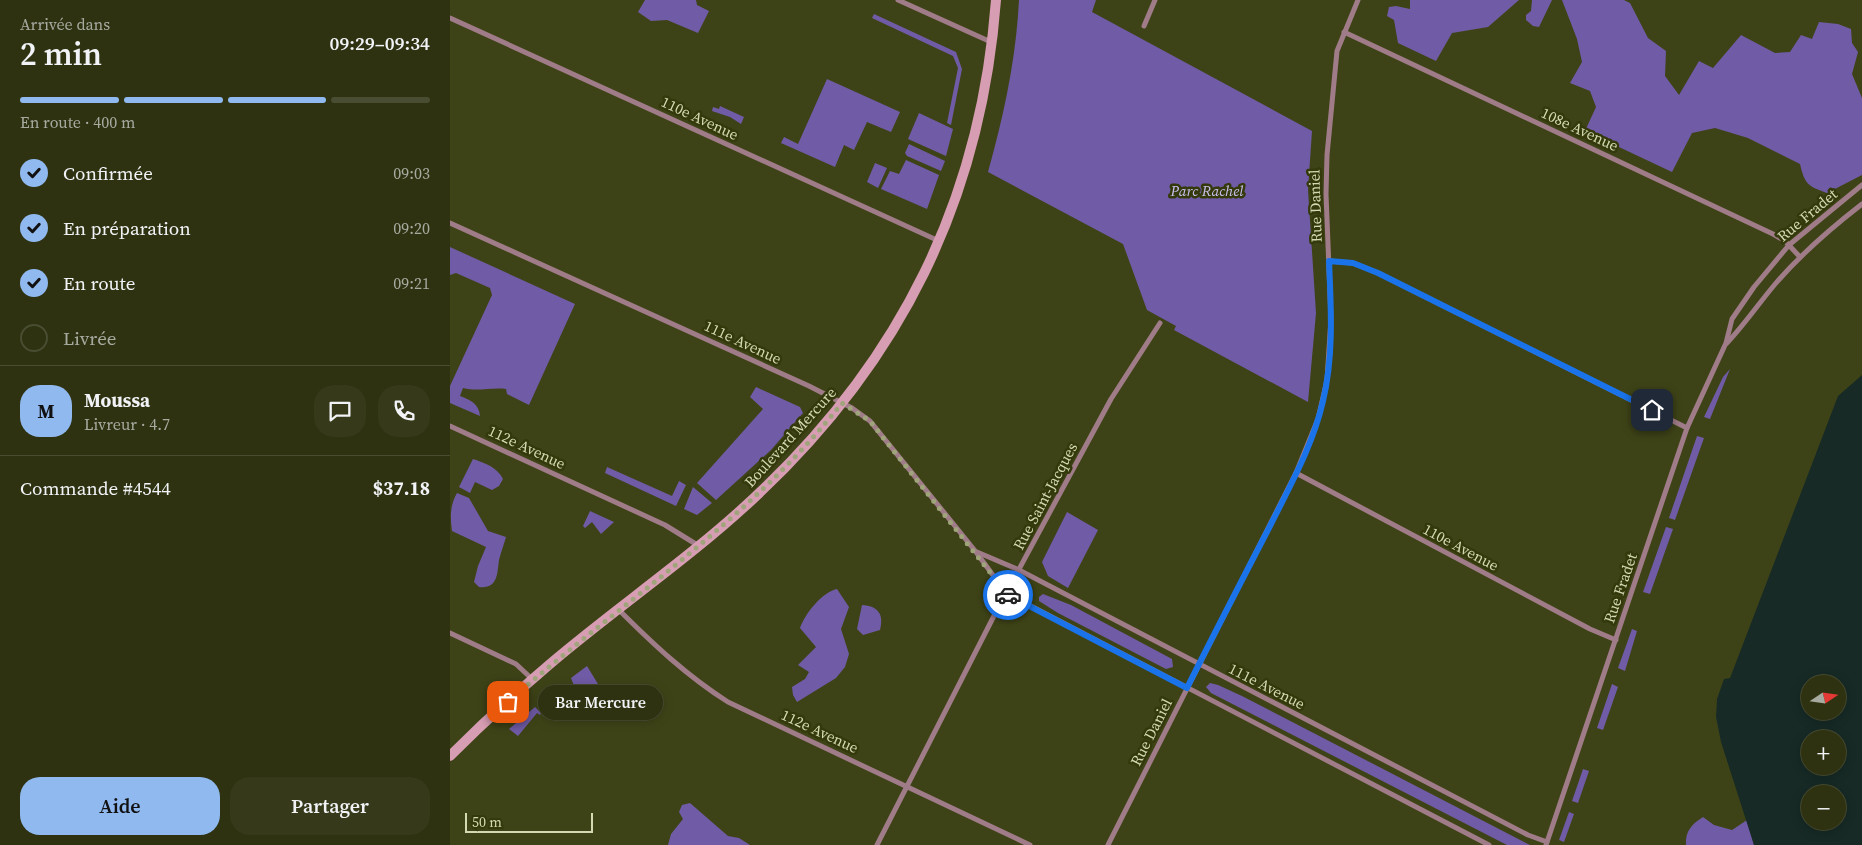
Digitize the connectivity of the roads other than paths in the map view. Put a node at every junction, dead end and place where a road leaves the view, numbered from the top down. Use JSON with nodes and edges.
{"nodes":[{"id":1,"x":898,"y":0,"type":"edge"},
{"id":2,"x":996,"y":0,"type":"edge"},
{"id":3,"x":1155,"y":0,"type":"edge"},
{"id":4,"x":1358,"y":0,"type":"edge"},
{"id":5,"x":450,"y":18,"type":"edge"},
{"id":6,"x":1144,"y":26,"type":"dead end"},
{"id":7,"x":1344,"y":32,"type":"junction"},
{"id":8,"x":993,"y":42,"type":"junction"},
{"id":9,"x":1862,"y":185,"type":"edge"},
{"id":10,"x":1862,"y":204,"type":"edge"},
{"id":11,"x":450,"y":222,"type":"edge"},
{"id":12,"x":940,"y":242,"type":"junction"},
{"id":13,"x":1789,"y":245,"type":"junction"},
{"id":14,"x":1800,"y":257,"type":"junction"},
{"id":15,"x":1329,"y":261,"type":"junction"},
{"id":16,"x":1160,"y":323,"type":"dead end"},
{"id":17,"x":1726,"y":343,"type":"junction"},
{"id":18,"x":842,"y":403,"type":"junction"},
{"id":19,"x":450,"y":426,"type":"edge"},
{"id":20,"x":1687,"y":428,"type":"junction"},
{"id":21,"x":1296,"y":473,"type":"junction"},
{"id":22,"x":700,"y":546,"type":"junction"},
{"id":23,"x":976,"y":552,"type":"junction"},
{"id":24,"x":1019,"y":570,"type":"junction"},
{"id":25,"x":1006,"y":593,"type":"junction"},
{"id":26,"x":619,"y":610,"type":"junction"},
{"id":27,"x":450,"y":633,"type":"edge"},
{"id":28,"x":1616,"y":640,"type":"junction"},
{"id":29,"x":1199,"y":664,"type":"junction"},
{"id":30,"x":533,"y":680,"type":"junction"},
{"id":31,"x":1187,"y":688,"type":"junction"},
{"id":32,"x":450,"y":756,"type":"edge"},
{"id":33,"x":906,"y":787,"type":"junction"},
{"id":34,"x":1547,"y":843,"type":"edge"},
{"id":35,"x":877,"y":845,"type":"edge"},
{"id":36,"x":1030,"y":845,"type":"edge"},
{"id":37,"x":1108,"y":845,"type":"edge"},
{"id":38,"x":1489,"y":845,"type":"edge"}],
"edges":[{"from":1,"to":8,"type":"street"},
{"from":2,"to":8,"type":"street","name":"Boulevard Mercure"},
{"from":3,"to":6,"type":"street"},
{"from":4,"to":7,"type":"street","name":"Rue Daniel"},
{"from":5,"to":12,"type":"street","name":"110e Avenue"},
{"from":7,"to":13,"type":"street","name":"108e Avenue"},
{"from":7,"to":15,"type":"street","name":"Rue Daniel"},
{"from":8,"to":12,"type":"street","name":"Boulevard Mercure"},
{"from":9,"to":13,"type":"street","name":"Rue Fradet"},
{"from":10,"to":14,"type":"street","name":"Rue Fradet"},
{"from":11,"to":18,"type":"street","name":"111e Avenue"},
{"from":12,"to":18,"type":"street","name":"Boulevard Mercure"},
{"from":13,"to":14,"type":"street","name":"108e Avenue"},
{"from":13,"to":17,"type":"street","name":"Rue Fradet"},
{"from":14,"to":17,"type":"street","name":"Rue Fradet"},
{"from":15,"to":20,"type":"street"},
{"from":15,"to":21,"type":"street","name":"Rue Daniel"},
{"from":16,"to":24,"type":"street","name":"Rue Saint-Jacques"},
{"from":17,"to":20,"type":"street","name":"Rue Fradet"},
{"from":18,"to":22,"type":"street","name":"Boulevard Mercure"},
{"from":18,"to":23,"type":"street","name":"111e Avenue"},
{"from":19,"to":22,"type":"street","name":"112e Avenue"},
{"from":20,"to":28,"type":"street","name":"Rue Fradet"},
{"from":21,"to":28,"type":"street","name":"110e Avenue"},
{"from":21,"to":29,"type":"street","name":"Rue Daniel"},
{"from":22,"to":26,"type":"street","name":"Boulevard Mercure"},
{"from":23,"to":24,"type":"street","name":"111e Avenue"},
{"from":23,"to":25,"type":"street","name":"111e Avenue"},
{"from":24,"to":25,"type":"street","name":"Rue Saint-Jacques"},
{"from":24,"to":29,"type":"street","name":"111e Avenue"},
{"from":25,"to":31,"type":"street","name":"111e Avenue"},
{"from":25,"to":33,"type":"street","name":"Rue Saint-Jacques"},
{"from":26,"to":30,"type":"street","name":"Boulevard Mercure"},
{"from":26,"to":33,"type":"street","name":"112e Avenue"},
{"from":27,"to":30,"type":"street"},
{"from":28,"to":34,"type":"street","name":"Rue Fradet"},
{"from":29,"to":31,"type":"street","name":"Rue Daniel"},
{"from":29,"to":34,"type":"street","name":"111e Avenue"},
{"from":30,"to":32,"type":"street","name":"Boulevard Mercure"},
{"from":31,"to":37,"type":"street","name":"Rue Daniel"},
{"from":31,"to":38,"type":"street","name":"111e Avenue"},
{"from":33,"to":35,"type":"street","name":"Rue Saint-Jacques"},
{"from":33,"to":36,"type":"street","name":"112e Avenue"}]}
